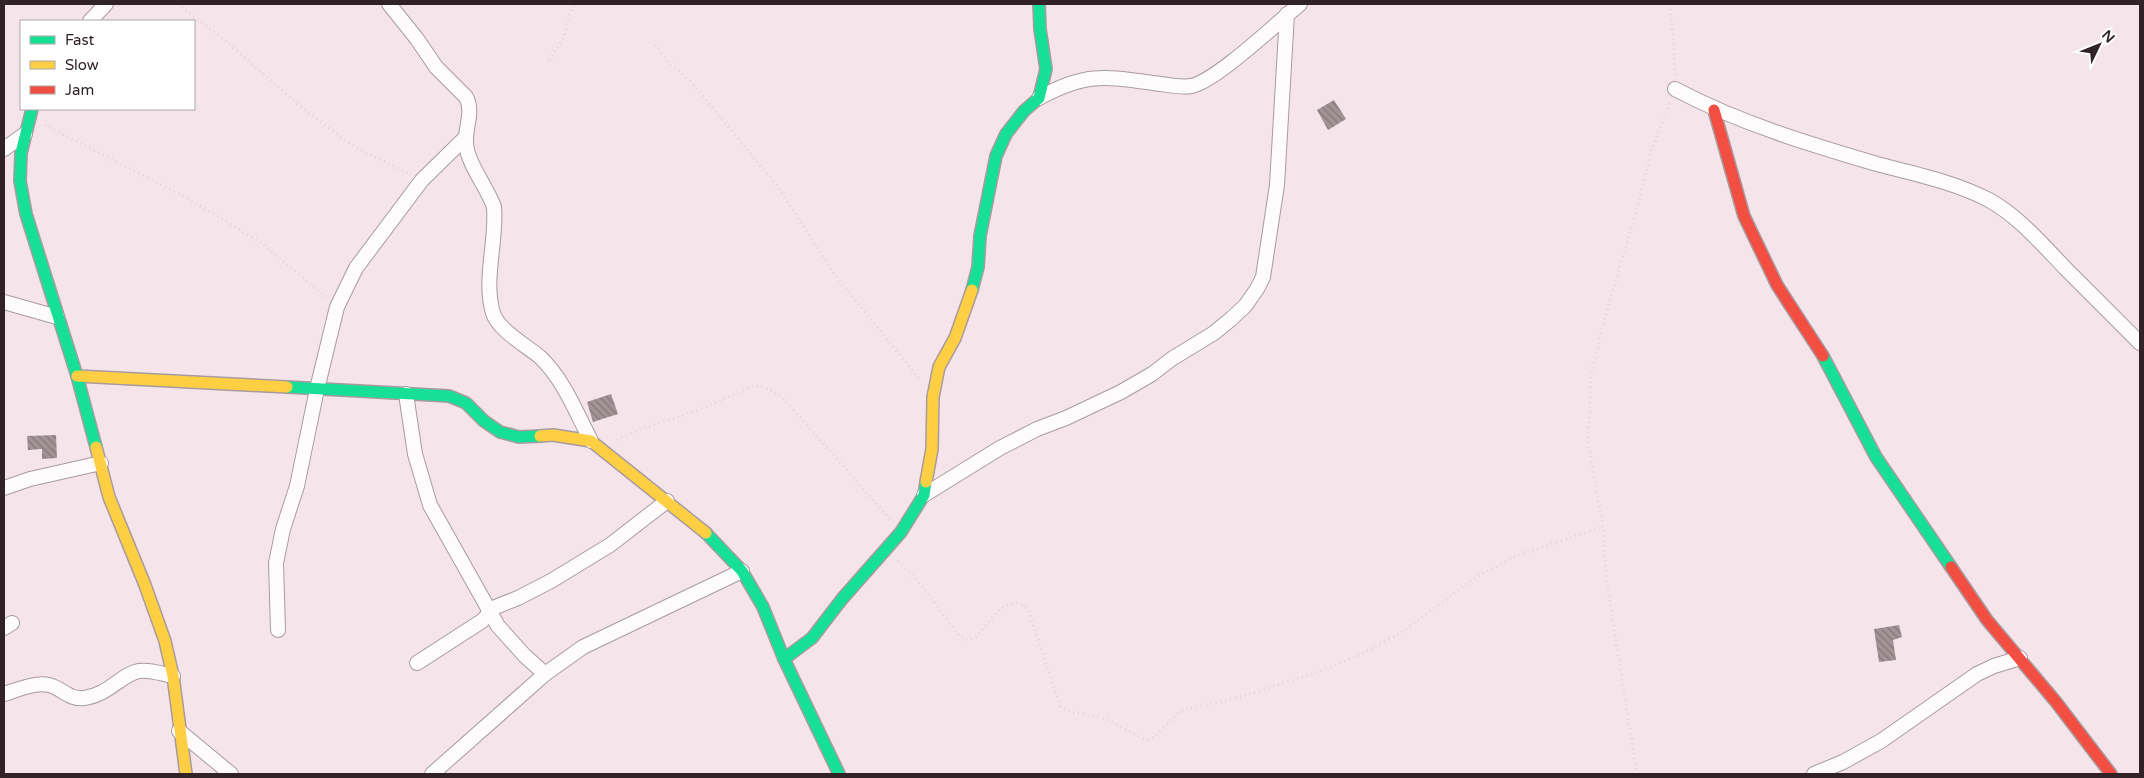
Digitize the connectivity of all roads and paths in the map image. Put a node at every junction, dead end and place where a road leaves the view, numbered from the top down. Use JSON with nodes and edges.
{"nodes":[{"id":1,"x":106,"y":4,"type":"edge"},
{"id":2,"x":178,"y":4,"type":"edge"},
{"id":3,"x":389,"y":4,"type":"edge"},
{"id":4,"x":574,"y":4,"type":"edge"},
{"id":5,"x":1039,"y":4,"type":"edge"},
{"id":6,"x":1300,"y":4,"type":"edge"},
{"id":7,"x":1669,"y":4,"type":"edge"},
{"id":8,"x":1288,"y":14,"type":"junction"},
{"id":9,"x":91,"y":20,"type":"edge"},
{"id":10,"x":655,"y":45,"type":"dead end"},
{"id":11,"x":549,"y":60,"type":"dead end"},
{"id":12,"x":1675,"y":90,"type":"junction"},
{"id":13,"x":1039,"y":98,"type":"junction"},
{"id":14,"x":1714,"y":110,"type":"junction"},
{"id":15,"x":30,"y":113,"type":"edge"},
{"id":16,"x":25,"y":134,"type":"junction"},
{"id":17,"x":466,"y":137,"type":"junction"},
{"id":18,"x":4,"y":149,"type":"edge"},
{"id":19,"x":422,"y":180,"type":"junction"},
{"id":20,"x":4,"y":302,"type":"edge"},
{"id":21,"x":337,"y":307,"type":"junction"},
{"id":22,"x":57,"y":317,"type":"junction"},
{"id":23,"x":2140,"y":343,"type":"edge"},
{"id":24,"x":77,"y":376,"type":"junction"},
{"id":25,"x":317,"y":389,"type":"junction"},
{"id":26,"x":406,"y":394,"type":"junction"},
{"id":27,"x":933,"y":396,"type":"junction"},
{"id":28,"x":591,"y":441,"type":"junction"},
{"id":29,"x":604,"y":452,"type":"junction"},
{"id":30,"x":101,"y":463,"type":"junction"},
{"id":31,"x":4,"y":488,"type":"edge"},
{"id":32,"x":924,"y":495,"type":"junction"},
{"id":33,"x":666,"y":501,"type":"junction"},
{"id":34,"x":1603,"y":527,"type":"junction"},
{"id":35,"x":901,"y":532,"type":"junction"},
{"id":36,"x":884,"y":553,"type":"junction"},
{"id":37,"x":742,"y":571,"type":"junction"},
{"id":38,"x":489,"y":612,"type":"junction"},
{"id":39,"x":278,"y":630,"type":"dead end"},
{"id":40,"x":2020,"y":658,"type":"junction"},
{"id":41,"x":784,"y":659,"type":"junction"},
{"id":42,"x":417,"y":663,"type":"dead end"},
{"id":43,"x":545,"y":674,"type":"junction"},
{"id":44,"x":173,"y":676,"type":"junction"},
{"id":45,"x":4,"y":694,"type":"edge"},
{"id":46,"x":179,"y":731,"type":"junction"},
{"id":47,"x":186,"y":774,"type":"edge"},
{"id":48,"x":231,"y":774,"type":"edge"},
{"id":49,"x":432,"y":774,"type":"edge"},
{"id":50,"x":839,"y":774,"type":"edge"},
{"id":51,"x":1637,"y":774,"type":"edge"},
{"id":52,"x":1814,"y":774,"type":"edge"},
{"id":53,"x":2112,"y":774,"type":"edge"}],
"edges":[{"from":1,"to":9,"type":"street"},
{"from":2,"to":19,"type":"path"},
{"from":3,"to":17,"type":"street"},
{"from":4,"to":11,"type":"path"},
{"from":5,"to":13,"type":"street"},
{"from":6,"to":8,"type":"street"},
{"from":7,"to":12,"type":"path"},
{"from":8,"to":13,"type":"street"},
{"from":8,"to":32,"type":"street"},
{"from":10,"to":27,"type":"path"},
{"from":12,"to":14,"type":"street"},
{"from":12,"to":34,"type":"path"},
{"from":13,"to":27,"type":"street"},
{"from":14,"to":23,"type":"street"},
{"from":14,"to":40,"type":"street"},
{"from":15,"to":16,"type":"street"},
{"from":15,"to":21,"type":"path"},
{"from":16,"to":18,"type":"street"},
{"from":16,"to":22,"type":"street"},
{"from":17,"to":19,"type":"street"},
{"from":17,"to":28,"type":"street"},
{"from":19,"to":21,"type":"street"},
{"from":20,"to":22,"type":"street"},
{"from":21,"to":25,"type":"street"},
{"from":22,"to":24,"type":"street"},
{"from":24,"to":25,"type":"street"},
{"from":24,"to":30,"type":"street"},
{"from":25,"to":26,"type":"street"},
{"from":25,"to":39,"type":"street"},
{"from":26,"to":28,"type":"street"},
{"from":26,"to":38,"type":"street"},
{"from":27,"to":32,"type":"street"},
{"from":28,"to":29,"type":"street"},
{"from":29,"to":33,"type":"street"},
{"from":29,"to":35,"type":"path"},
{"from":30,"to":31,"type":"street"},
{"from":30,"to":44,"type":"street"},
{"from":32,"to":35,"type":"street"},
{"from":33,"to":37,"type":"street"},
{"from":33,"to":38,"type":"street"},
{"from":34,"to":36,"type":"path"},
{"from":34,"to":51,"type":"path"},
{"from":35,"to":36,"type":"street"},
{"from":36,"to":41,"type":"street"},
{"from":37,"to":41,"type":"street"},
{"from":37,"to":43,"type":"street"},
{"from":38,"to":42,"type":"street"},
{"from":38,"to":43,"type":"street"},
{"from":40,"to":52,"type":"street"},
{"from":40,"to":53,"type":"street"},
{"from":41,"to":50,"type":"street"},
{"from":43,"to":49,"type":"street"},
{"from":44,"to":45,"type":"street"},
{"from":44,"to":46,"type":"street"},
{"from":46,"to":47,"type":"street"},
{"from":46,"to":48,"type":"street"}]}
